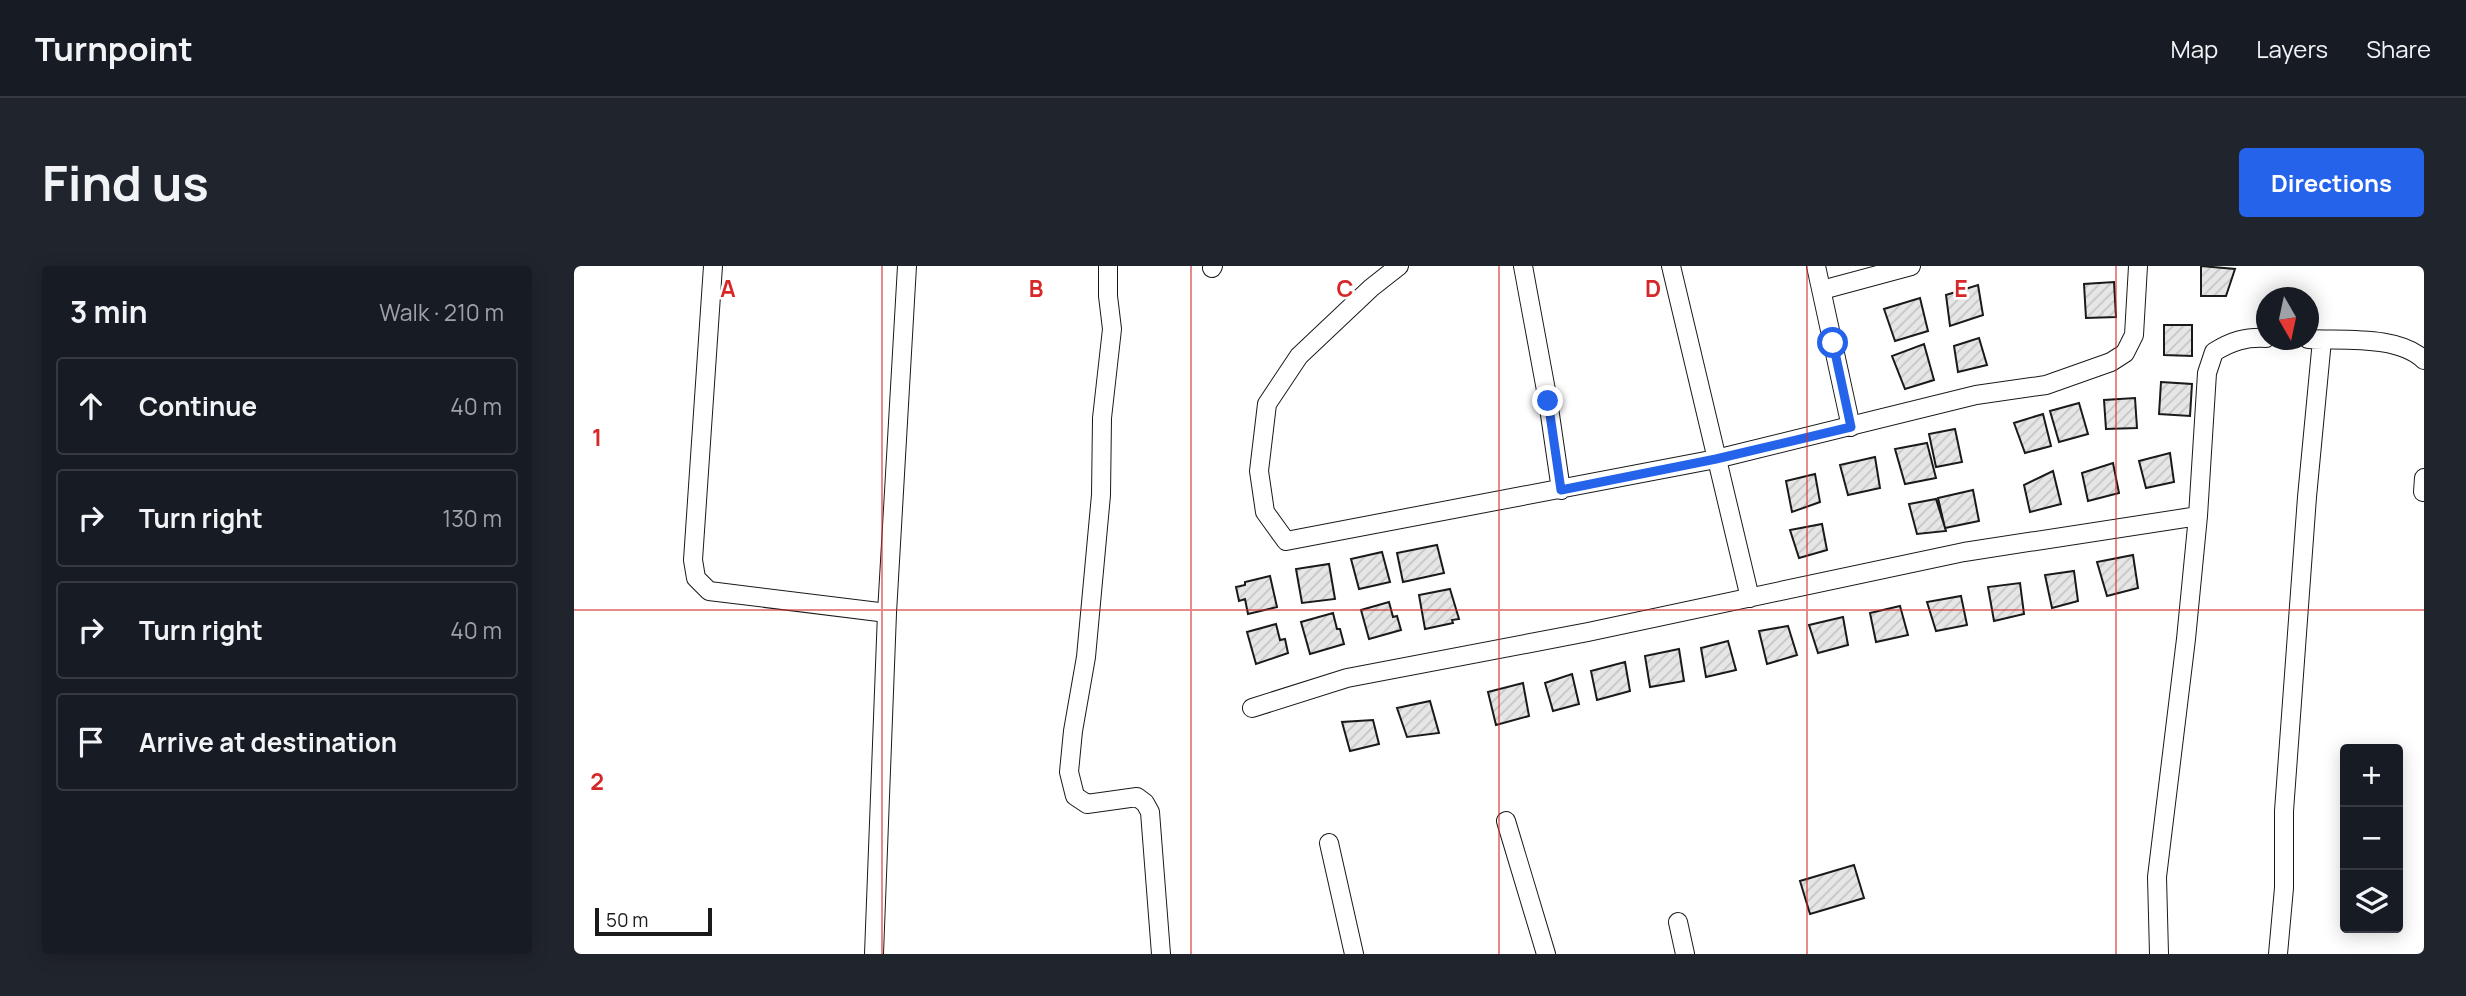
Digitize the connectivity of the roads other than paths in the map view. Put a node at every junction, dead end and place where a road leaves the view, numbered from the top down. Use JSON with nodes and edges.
{"nodes":[{"id":1,"x":713,"y":266,"type":"edge"},
{"id":2,"x":907,"y":266,"type":"edge"},
{"id":3,"x":1108,"y":266,"type":"edge"},
{"id":4,"x":1399,"y":266,"type":"edge"},
{"id":5,"x":1523,"y":266,"type":"edge"},
{"id":6,"x":1671,"y":266,"type":"edge"},
{"id":7,"x":1816,"y":266,"type":"edge"},
{"id":8,"x":1911,"y":266,"type":"edge"},
{"id":9,"x":2138,"y":266,"type":"edge"},
{"id":10,"x":1822,"y":290,"type":"junction"},
{"id":11,"x":2256,"y":337,"type":"edge"},
{"id":12,"x":2319,"y":340,"type":"edge"},
{"id":13,"x":2314,"y":350,"type":"edge"},
{"id":14,"x":2424,"y":360,"type":"edge"},
{"id":15,"x":1851,"y":427,"type":"junction"},
{"id":16,"x":1716,"y":459,"type":"junction"},
{"id":17,"x":1561,"y":490,"type":"junction"},
{"id":18,"x":2198,"y":516,"type":"junction"},
{"id":19,"x":1750,"y":598,"type":"junction"},
{"id":20,"x":887,"y":613,"type":"junction"},
{"id":21,"x":1252,"y":708,"type":"dead end"},
{"id":22,"x":1506,"y":821,"type":"dead end"},
{"id":23,"x":1329,"y":842,"type":"dead end"},
{"id":24,"x":1678,"y":922,"type":"dead end"},
{"id":25,"x":874,"y":954,"type":"edge"},
{"id":26,"x":1161,"y":954,"type":"edge"},
{"id":27,"x":1354,"y":954,"type":"edge"},
{"id":28,"x":1546,"y":954,"type":"edge"},
{"id":29,"x":1685,"y":954,"type":"edge"},
{"id":30,"x":2159,"y":954,"type":"edge"},
{"id":31,"x":2278,"y":954,"type":"edge"}],
"edges":[{"from":1,"to":20,"type":"street"},
{"from":2,"to":20,"type":"street"},
{"from":3,"to":26,"type":"street"},
{"from":4,"to":17,"type":"street"},
{"from":5,"to":17,"type":"street"},
{"from":6,"to":16,"type":"street"},
{"from":7,"to":10,"type":"street"},
{"from":8,"to":10,"type":"street"},
{"from":9,"to":15,"type":"street"},
{"from":10,"to":15,"type":"street"},
{"from":11,"to":18,"type":"street"},
{"from":12,"to":14,"type":"street"},
{"from":13,"to":31,"type":"street"},
{"from":15,"to":16,"type":"street"},
{"from":16,"to":17,"type":"street"},
{"from":16,"to":19,"type":"street"},
{"from":18,"to":19,"type":"street"},
{"from":18,"to":30,"type":"street"},
{"from":19,"to":21,"type":"street"},
{"from":20,"to":25,"type":"street"},
{"from":22,"to":28,"type":"street"},
{"from":23,"to":27,"type":"street"},
{"from":24,"to":29,"type":"street"}]}
